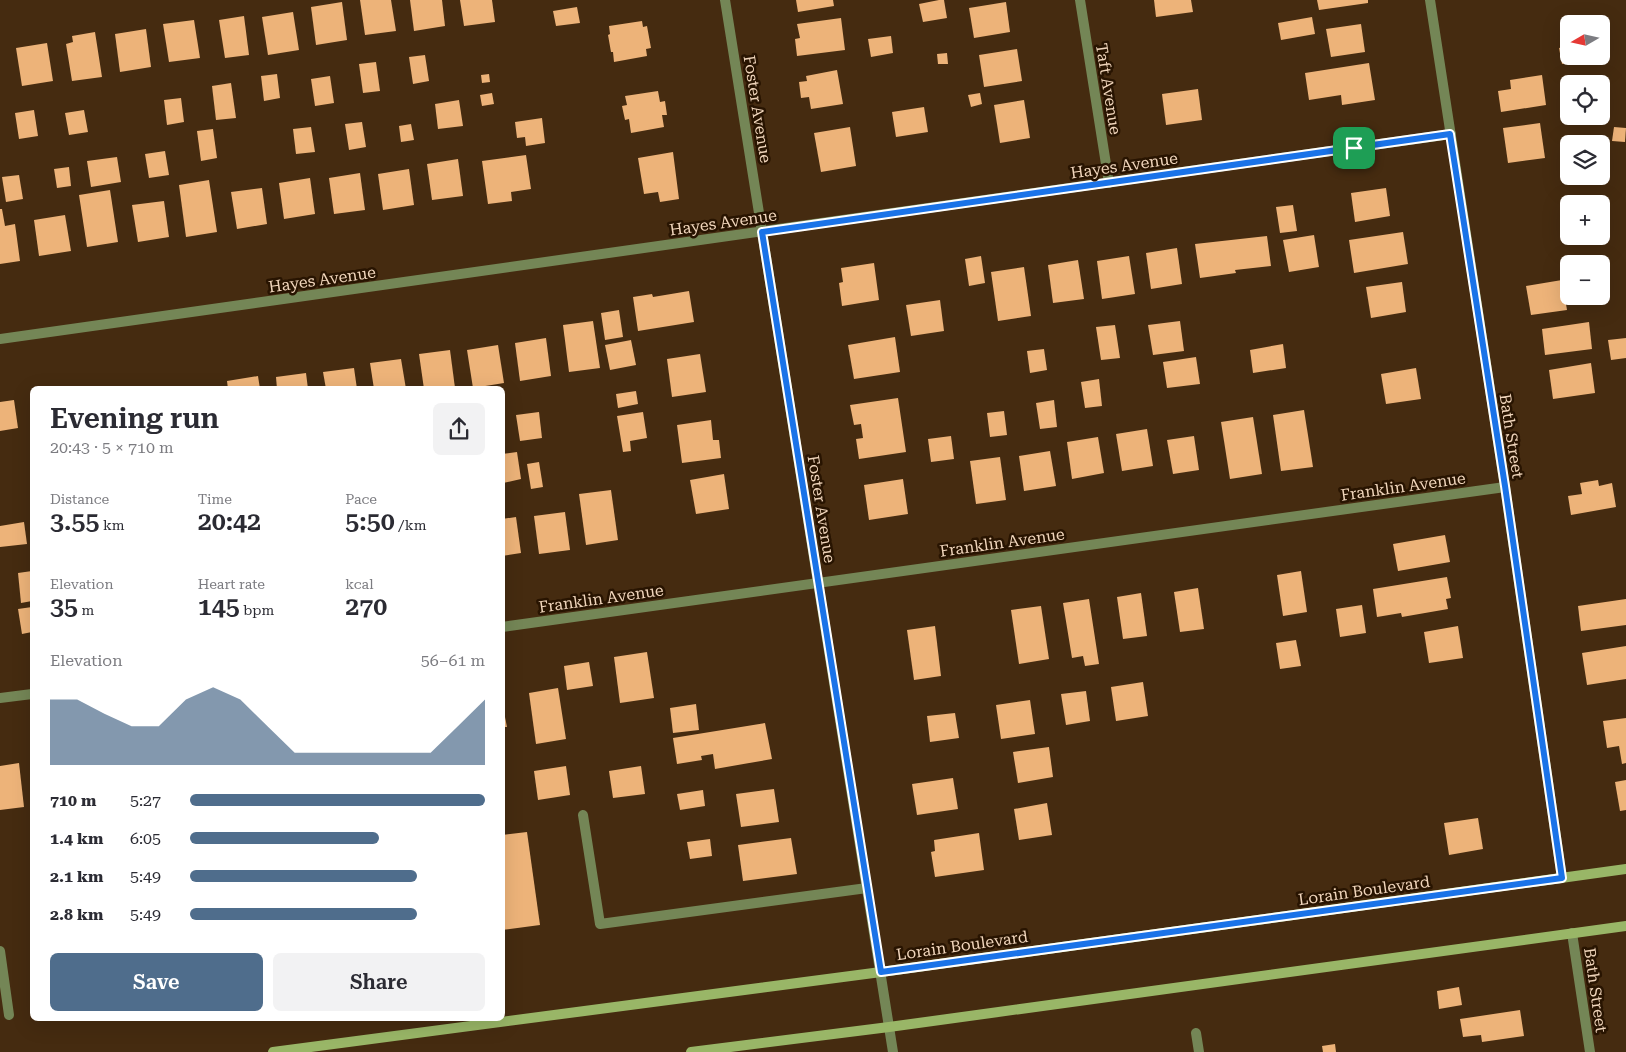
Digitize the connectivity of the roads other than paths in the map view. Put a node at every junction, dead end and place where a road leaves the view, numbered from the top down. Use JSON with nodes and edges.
{"nodes":[{"id":1,"x":725,"y":0,"type":"edge"},
{"id":2,"x":1080,"y":0,"type":"edge"},
{"id":3,"x":1430,"y":0,"type":"edge"},
{"id":4,"x":1450,"y":134,"type":"junction"},
{"id":5,"x":1109,"y":183,"type":"junction"},
{"id":6,"x":762,"y":232,"type":"junction"},
{"id":7,"x":0,"y":339,"type":"edge"},
{"id":8,"x":1505,"y":486,"type":"junction"},
{"id":9,"x":819,"y":583,"type":"junction"},
{"id":10,"x":505,"y":627,"type":"edge"},
{"id":11,"x":30,"y":694,"type":"edge"},
{"id":12,"x":0,"y":698,"type":"edge"},
{"id":13,"x":583,"y":815,"type":"dead end"},
{"id":14,"x":1626,"y":869,"type":"edge"},
{"id":15,"x":1562,"y":878,"type":"junction"},
{"id":16,"x":867,"y":888,"type":"junction"},
{"id":17,"x":1626,"y":926,"type":"edge"},
{"id":18,"x":1572,"y":933,"type":"junction"},
{"id":19,"x":0,"y":951,"type":"edge"},
{"id":20,"x":881,"y":972,"type":"junction"},
{"id":21,"x":9,"y":1015,"type":"dead end"},
{"id":22,"x":889,"y":1027,"type":"junction"},
{"id":23,"x":1196,"y":1032,"type":"dead end"},
{"id":24,"x":273,"y":1052,"type":"edge"},
{"id":25,"x":691,"y":1052,"type":"edge"},
{"id":26,"x":893,"y":1052,"type":"edge"},
{"id":27,"x":1199,"y":1052,"type":"edge"},
{"id":28,"x":1590,"y":1052,"type":"edge"}],
"edges":[{"from":1,"to":6,"type":"street","name":"Foster Avenue"},
{"from":2,"to":5,"type":"street","name":"Taft Avenue"},
{"from":3,"to":4,"type":"street","name":"Bath Street"},
{"from":4,"to":5,"type":"street","name":"Hayes Avenue"},
{"from":4,"to":8,"type":"street","name":"Bath Street"},
{"from":5,"to":6,"type":"street","name":"Hayes Avenue"},
{"from":6,"to":7,"type":"street","name":"Hayes Avenue"},
{"from":6,"to":9,"type":"street","name":"Foster Avenue"},
{"from":8,"to":9,"type":"street","name":"Franklin Avenue"},
{"from":8,"to":15,"type":"street","name":"Bath Street"},
{"from":9,"to":10,"type":"street","name":"Franklin Avenue"},
{"from":9,"to":16,"type":"street","name":"Foster Avenue"},
{"from":11,"to":12,"type":"street"},
{"from":13,"to":16,"type":"street"},
{"from":14,"to":15,"type":"main road","name":"Lorain Boulevard"},
{"from":15,"to":20,"type":"main road","name":"Lorain Boulevard"},
{"from":16,"to":20,"type":"street","name":"Foster Avenue"},
{"from":17,"to":18,"type":"main road"},
{"from":18,"to":22,"type":"main road"},
{"from":18,"to":28,"type":"street","name":"Bath Street"},
{"from":19,"to":21,"type":"street"},
{"from":20,"to":22,"type":"street","name":"Foster Avenue"},
{"from":20,"to":24,"type":"main road","name":"Lorain Boulevard"},
{"from":22,"to":25,"type":"main road"},
{"from":22,"to":26,"type":"street","name":"Foster Avenue"},
{"from":23,"to":27,"type":"street"}]}
